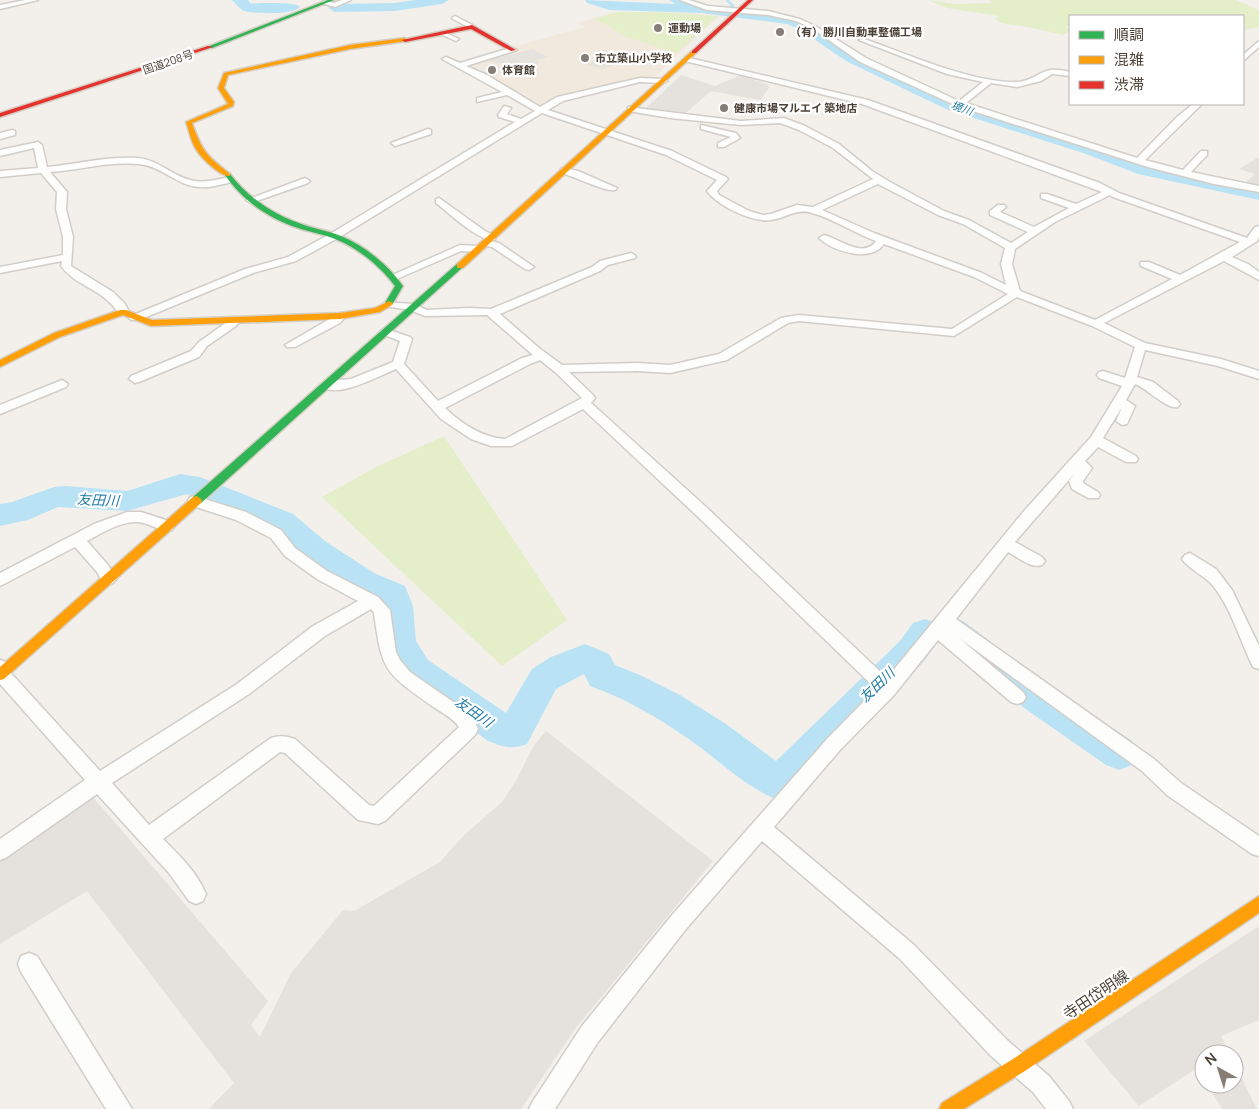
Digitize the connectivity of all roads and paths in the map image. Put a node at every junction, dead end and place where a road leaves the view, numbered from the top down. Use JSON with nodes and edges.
{"nodes":[{"id":1,"x":35,"y":0,"type":"edge"},
{"id":2,"x":348,"y":0,"type":"edge"},
{"id":3,"x":683,"y":0,"type":"edge"},
{"id":4,"x":751,"y":0,"type":"edge"},
{"id":5,"x":328,"y":2,"type":"edge"},
{"id":6,"x":0,"y":7,"type":"edge"},
{"id":7,"x":739,"y":12,"type":"junction"},
{"id":8,"x":455,"y":18,"type":"dead end"},
{"id":9,"x":472,"y":26,"type":"junction"},
{"id":10,"x":442,"y":32,"type":"junction"},
{"id":11,"x":456,"y":39,"type":"dead end"},
{"id":12,"x":862,"y":40,"type":"dead end"},
{"id":13,"x":1259,"y":43,"type":"edge"},
{"id":14,"x":873,"y":44,"type":"junction"},
{"id":15,"x":513,"y":50,"type":"joint"},
{"id":16,"x":848,"y":50,"type":"junction"},
{"id":17,"x":1244,"y":58,"type":"edge"},
{"id":18,"x":446,"y":59,"type":"dead end"},
{"id":19,"x":688,"y":59,"type":"junction"},
{"id":20,"x":461,"y":65,"type":"junction"},
{"id":21,"x":1068,"y":74,"type":"dead end"},
{"id":22,"x":663,"y":81,"type":"junction"},
{"id":23,"x":990,"y":82,"type":"junction"},
{"id":24,"x":509,"y":92,"type":"junction"},
{"id":25,"x":480,"y":100,"type":"dead end"},
{"id":26,"x":960,"y":104,"type":"junction"},
{"id":27,"x":1197,"y":105,"type":"edge"},
{"id":28,"x":507,"y":108,"type":"dead end"},
{"id":29,"x":631,"y":109,"type":"junction"},
{"id":30,"x":540,"y":110,"type":"junction"},
{"id":31,"x":0,"y":115,"type":"edge"},
{"id":32,"x":708,"y":120,"type":"junction"},
{"id":33,"x":522,"y":122,"type":"junction"},
{"id":34,"x":428,"y":132,"type":"dead end"},
{"id":35,"x":12,"y":133,"type":"dead end"},
{"id":36,"x":605,"y":133,"type":"junction"},
{"id":37,"x":0,"y":136,"type":"edge"},
{"id":38,"x":484,"y":138,"type":"dead end"},
{"id":39,"x":395,"y":143,"type":"dead end"},
{"id":40,"x":721,"y":145,"type":"dead end"},
{"id":41,"x":462,"y":150,"type":"dead end"},
{"id":42,"x":0,"y":153,"type":"edge"},
{"id":43,"x":1204,"y":153,"type":"dead end"},
{"id":44,"x":1140,"y":161,"type":"junction"},
{"id":45,"x":43,"y":170,"type":"junction"},
{"id":46,"x":564,"y":171,"type":"junction"},
{"id":47,"x":0,"y":174,"type":"edge"},
{"id":48,"x":1184,"y":174,"type":"junction"},
{"id":49,"x":229,"y":180,"type":"junction"},
{"id":50,"x":305,"y":181,"type":"dead end"},
{"id":51,"x":887,"y":184,"type":"junction"},
{"id":52,"x":612,"y":188,"type":"dead end"},
{"id":53,"x":1259,"y":189,"type":"edge"},
{"id":54,"x":1109,"y":192,"type":"junction"},
{"id":55,"x":1044,"y":196,"type":"dead end"},
{"id":56,"x":250,"y":200,"type":"junction"},
{"id":57,"x":440,"y":200,"type":"dead end"},
{"id":58,"x":1001,"y":207,"type":"dead end"},
{"id":59,"x":1077,"y":208,"type":"junction"},
{"id":60,"x":814,"y":210,"type":"junction"},
{"id":61,"x":1259,"y":229,"type":"edge"},
{"id":62,"x":1035,"y":231,"type":"junction"},
{"id":63,"x":334,"y":236,"type":"junction"},
{"id":64,"x":824,"y":238,"type":"dead end"},
{"id":65,"x":882,"y":239,"type":"junction"},
{"id":66,"x":1249,"y":242,"type":"junction"},
{"id":67,"x":485,"y":243,"type":"junction"},
{"id":68,"x":1011,"y":247,"type":"junction"},
{"id":69,"x":632,"y":256,"type":"dead end"},
{"id":70,"x":67,"y":257,"type":"junction"},
{"id":71,"x":1224,"y":257,"type":"junction"},
{"id":72,"x":1144,"y":264,"type":"dead end"},
{"id":73,"x":529,"y":267,"type":"dead end"},
{"id":74,"x":0,"y":270,"type":"edge"},
{"id":75,"x":393,"y":277,"type":"junction"},
{"id":76,"x":1259,"y":277,"type":"edge"},
{"id":77,"x":1180,"y":279,"type":"junction"},
{"id":78,"x":1015,"y":293,"type":"junction"},
{"id":79,"x":389,"y":304,"type":"junction"},
{"id":80,"x":413,"y":307,"type":"junction"},
{"id":81,"x":123,"y":312,"type":"junction"},
{"id":82,"x":492,"y":313,"type":"junction"},
{"id":83,"x":340,"y":316,"type":"junction"},
{"id":84,"x":135,"y":318,"type":"junction"},
{"id":85,"x":234,"y":320,"type":"junction"},
{"id":86,"x":1096,"y":324,"type":"junction"},
{"id":87,"x":386,"y":332,"type":"junction"},
{"id":88,"x":291,"y":345,"type":"dead end"},
{"id":89,"x":1142,"y":346,"type":"junction"},
{"id":90,"x":542,"y":356,"type":"junction"},
{"id":91,"x":0,"y":364,"type":"edge"},
{"id":92,"x":398,"y":364,"type":"junction"},
{"id":93,"x":559,"y":369,"type":"junction"},
{"id":94,"x":1102,"y":375,"type":"dead end"},
{"id":95,"x":1259,"y":375,"type":"edge"},
{"id":96,"x":135,"y":379,"type":"dead end"},
{"id":97,"x":1130,"y":381,"type":"junction"},
{"id":98,"x":62,"y":384,"type":"dead end"},
{"id":99,"x":327,"y":385,"type":"junction"},
{"id":100,"x":1119,"y":401,"type":"junction"},
{"id":101,"x":584,"y":404,"type":"junction"},
{"id":102,"x":1174,"y":404,"type":"dead end"},
{"id":103,"x":436,"y":407,"type":"junction"},
{"id":104,"x":0,"y":410,"type":"edge"},
{"id":105,"x":1122,"y":421,"type":"dead end"},
{"id":106,"x":1096,"y":440,"type":"junction"},
{"id":107,"x":1131,"y":459,"type":"dead end"},
{"id":108,"x":1077,"y":462,"type":"junction"},
{"id":109,"x":1093,"y":495,"type":"dead end"},
{"id":110,"x":193,"y":503,"type":"junction"},
{"id":111,"x":167,"y":526,"type":"junction"},
{"id":112,"x":77,"y":540,"type":"junction"},
{"id":113,"x":1006,"y":544,"type":"junction"},
{"id":114,"x":1190,"y":559,"type":"dead end"},
{"id":115,"x":1037,"y":561,"type":"dead end"},
{"id":116,"x":108,"y":579,"type":"junction"},
{"id":117,"x":0,"y":580,"type":"edge"},
{"id":118,"x":372,"y":601,"type":"junction"},
{"id":119,"x":942,"y":626,"type":"junction"},
{"id":120,"x":1259,"y":662,"type":"edge"},
{"id":121,"x":0,"y":672,"type":"edge"},
{"id":122,"x":882,"y":685,"type":"junction"},
{"id":123,"x":1017,"y":697,"type":"dead end"},
{"id":124,"x":98,"y":782,"type":"junction"},
{"id":125,"x":762,"y":829,"type":"junction"},
{"id":126,"x":148,"y":838,"type":"junction"},
{"id":127,"x":1259,"y":847,"type":"edge"},
{"id":128,"x":0,"y":850,"type":"edge"},
{"id":129,"x":196,"y":894,"type":"dead end"},
{"id":130,"x":1259,"y":904,"type":"edge"},
{"id":131,"x":29,"y":964,"type":"dead end"},
{"id":132,"x":1019,"y":1065,"type":"junction"},
{"id":133,"x":120,"y":1109,"type":"edge"},
{"id":134,"x":541,"y":1109,"type":"edge"},
{"id":135,"x":948,"y":1109,"type":"edge"},
{"id":136,"x":1061,"y":1109,"type":"edge"}],
"edges":[{"from":1,"to":6,"type":"street"},
{"from":2,"to":5,"type":"street"},
{"from":3,"to":7,"type":"street"},
{"from":4,"to":7,"type":"main road"},
{"from":5,"to":31,"type":"main road","name":"国道208号"},
{"from":7,"to":16,"type":"street"},
{"from":7,"to":19,"type":"main road"},
{"from":8,"to":9,"type":"street"},
{"from":9,"to":10,"type":"main road"},
{"from":9,"to":15,"type":"main road"},
{"from":10,"to":11,"type":"street"},
{"from":10,"to":49,"type":"main road"},
{"from":12,"to":14,"type":"street"},
{"from":13,"to":17,"type":"street"},
{"from":14,"to":16,"type":"street"},
{"from":14,"to":23,"type":"street"},
{"from":15,"to":20,"type":"street"},
{"from":16,"to":26,"type":"street"},
{"from":18,"to":20,"type":"street"},
{"from":19,"to":22,"type":"main road"},
{"from":19,"to":54,"type":"street"},
{"from":20,"to":24,"type":"street"},
{"from":21,"to":23,"type":"street"},
{"from":22,"to":29,"type":"main road"},
{"from":22,"to":30,"type":"street"},
{"from":23,"to":26,"type":"street"},
{"from":24,"to":25,"type":"street"},
{"from":24,"to":30,"type":"street"},
{"from":26,"to":44,"type":"street"},
{"from":27,"to":44,"type":"street"},
{"from":28,"to":33,"type":"street"},
{"from":29,"to":32,"type":"street"},
{"from":29,"to":36,"type":"main road"},
{"from":30,"to":33,"type":"street"},
{"from":30,"to":36,"type":"street"},
{"from":32,"to":40,"type":"street"},
{"from":32,"to":51,"type":"street"},
{"from":33,"to":63,"type":"street"},
{"from":34,"to":39,"type":"street"},
{"from":35,"to":37,"type":"street"},
{"from":36,"to":46,"type":"main road"},
{"from":36,"to":60,"type":"street"},
{"from":38,"to":41,"type":"street"},
{"from":42,"to":45,"type":"street"},
{"from":43,"to":48,"type":"street"},
{"from":44,"to":48,"type":"street"},
{"from":45,"to":47,"type":"street"},
{"from":45,"to":49,"type":"street"},
{"from":45,"to":70,"type":"street"},
{"from":46,"to":52,"type":"street"},
{"from":46,"to":67,"type":"main road"},
{"from":48,"to":53,"type":"street"},
{"from":49,"to":56,"type":"main road"},
{"from":50,"to":56,"type":"street"},
{"from":51,"to":60,"type":"street"},
{"from":51,"to":68,"type":"street"},
{"from":54,"to":59,"type":"street"},
{"from":54,"to":66,"type":"street"},
{"from":55,"to":59,"type":"street"},
{"from":56,"to":63,"type":"main road"},
{"from":57,"to":67,"type":"street"},
{"from":58,"to":62,"type":"street"},
{"from":59,"to":62,"type":"street"},
{"from":60,"to":65,"type":"street"},
{"from":61,"to":66,"type":"street"},
{"from":62,"to":68,"type":"street"},
{"from":63,"to":75,"type":"main road"},
{"from":63,"to":84,"type":"street"},
{"from":64,"to":65,"type":"street"},
{"from":65,"to":78,"type":"street"},
{"from":66,"to":71,"type":"street"},
{"from":67,"to":73,"type":"street"},
{"from":67,"to":75,"type":"street"},
{"from":67,"to":80,"type":"main road"},
{"from":68,"to":78,"type":"street"},
{"from":69,"to":82,"type":"street"},
{"from":70,"to":74,"type":"street"},
{"from":70,"to":81,"type":"street"},
{"from":71,"to":76,"type":"street"},
{"from":71,"to":77,"type":"street"},
{"from":72,"to":77,"type":"street"},
{"from":75,"to":79,"type":"main road"},
{"from":77,"to":86,"type":"street"},
{"from":78,"to":86,"type":"street"},
{"from":78,"to":93,"type":"street"},
{"from":79,"to":80,"type":"street"},
{"from":79,"to":83,"type":"main road"},
{"from":80,"to":82,"type":"street"},
{"from":80,"to":87,"type":"main road"},
{"from":81,"to":84,"type":"main road"},
{"from":81,"to":91,"type":"main road"},
{"from":82,"to":90,"type":"street"},
{"from":83,"to":85,"type":"main road"},
{"from":83,"to":88,"type":"street"},
{"from":84,"to":85,"type":"main road"},
{"from":85,"to":96,"type":"street"},
{"from":86,"to":89,"type":"street"},
{"from":87,"to":92,"type":"street"},
{"from":87,"to":99,"type":"main road"},
{"from":89,"to":95,"type":"street"},
{"from":89,"to":97,"type":"street"},
{"from":90,"to":93,"type":"street"},
{"from":90,"to":103,"type":"street"},
{"from":92,"to":99,"type":"street"},
{"from":92,"to":103,"type":"street"},
{"from":93,"to":101,"type":"street"},
{"from":94,"to":97,"type":"street"},
{"from":97,"to":100,"type":"street"},
{"from":97,"to":102,"type":"street"},
{"from":98,"to":104,"type":"street"},
{"from":99,"to":110,"type":"main road"},
{"from":100,"to":105,"type":"street"},
{"from":100,"to":106,"type":"street"},
{"from":101,"to":103,"type":"street"},
{"from":101,"to":122,"type":"street"},
{"from":106,"to":107,"type":"street"},
{"from":106,"to":108,"type":"street"},
{"from":108,"to":109,"type":"street"},
{"from":108,"to":113,"type":"street"},
{"from":110,"to":111,"type":"main road"},
{"from":110,"to":118,"type":"street"},
{"from":111,"to":112,"type":"street"},
{"from":111,"to":116,"type":"main road"},
{"from":112,"to":116,"type":"street"},
{"from":112,"to":117,"type":"street"},
{"from":113,"to":115,"type":"street"},
{"from":113,"to":119,"type":"street"},
{"from":114,"to":120,"type":"street"},
{"from":116,"to":121,"type":"main road"},
{"from":118,"to":124,"type":"street"},
{"from":118,"to":126,"type":"street"},
{"from":119,"to":122,"type":"street"},
{"from":119,"to":123,"type":"street"},
{"from":119,"to":127,"type":"street"},
{"from":121,"to":124,"type":"street"},
{"from":122,"to":125,"type":"street"},
{"from":124,"to":126,"type":"street"},
{"from":124,"to":128,"type":"street"},
{"from":125,"to":132,"type":"street"},
{"from":125,"to":134,"type":"street"},
{"from":126,"to":129,"type":"street"},
{"from":130,"to":132,"type":"main road","name":"寺田岱明線"},
{"from":131,"to":133,"type":"street"},
{"from":132,"to":135,"type":"main road","name":"寺田岱明線"},
{"from":132,"to":136,"type":"street"}]}
